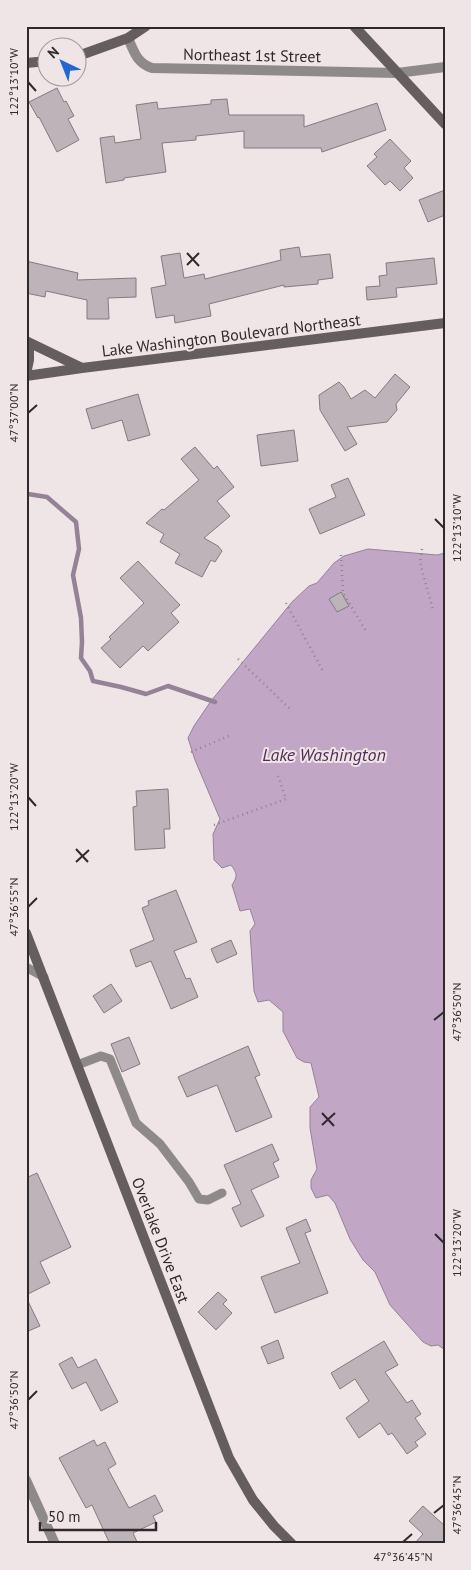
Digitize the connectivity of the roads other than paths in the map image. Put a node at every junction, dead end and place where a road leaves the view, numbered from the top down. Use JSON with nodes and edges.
{"nodes":[{"id":1,"x":146,"y":26,"type":"edge"},
{"id":2,"x":354,"y":26,"type":"edge"},
{"id":3,"x":128,"y":38,"type":"junction"},
{"id":4,"x":88,"y":52,"type":"edge"},
{"id":5,"x":445,"y":67,"type":"edge"},
{"id":6,"x":397,"y":73,"type":"junction"},
{"id":7,"x":445,"y":124,"type":"edge"},
{"id":8,"x":445,"y":323,"type":"edge"},
{"id":9,"x":28,"y":342,"type":"edge"},
{"id":10,"x":82,"y":368,"type":"junction"},
{"id":11,"x":26,"y":375,"type":"edge"},
{"id":12,"x":26,"y":933,"type":"edge"},
{"id":13,"x":26,"y":967,"type":"edge"},
{"id":14,"x":44,"y":977,"type":"junction"},
{"id":15,"x":78,"y":1065,"type":"junction"},
{"id":16,"x":222,"y":1193,"type":"dead end"},
{"id":17,"x":26,"y":1480,"type":"edge"},
{"id":18,"x":30,"y":1498,"type":"edge"},
{"id":19,"x":55,"y":1544,"type":"edge"},
{"id":20,"x":292,"y":1544,"type":"edge"}],
"edges":[{"from":1,"to":3,"type":"street"},
{"from":2,"to":6,"type":"street"},
{"from":3,"to":4,"type":"street"},
{"from":3,"to":6,"type":"street","name":"Northeast 1st Street"},
{"from":5,"to":6,"type":"street","name":"Northeast 1st Street"},
{"from":6,"to":7,"type":"street"},
{"from":8,"to":10,"type":"street","name":"Lake Washington Boulevard Northeast"},
{"from":9,"to":10,"type":"street","name":"Lake Washington Boulevard Northeast"},
{"from":9,"to":11,"type":"street"},
{"from":10,"to":11,"type":"street"},
{"from":12,"to":14,"type":"street","name":"Overlake Drive East"},
{"from":13,"to":14,"type":"lane"},
{"from":14,"to":15,"type":"street","name":"Overlake Drive East"},
{"from":15,"to":16,"type":"lane"},
{"from":15,"to":20,"type":"street","name":"Overlake Drive East"},
{"from":17,"to":18,"type":"street"},
{"from":18,"to":19,"type":"street"}]}
